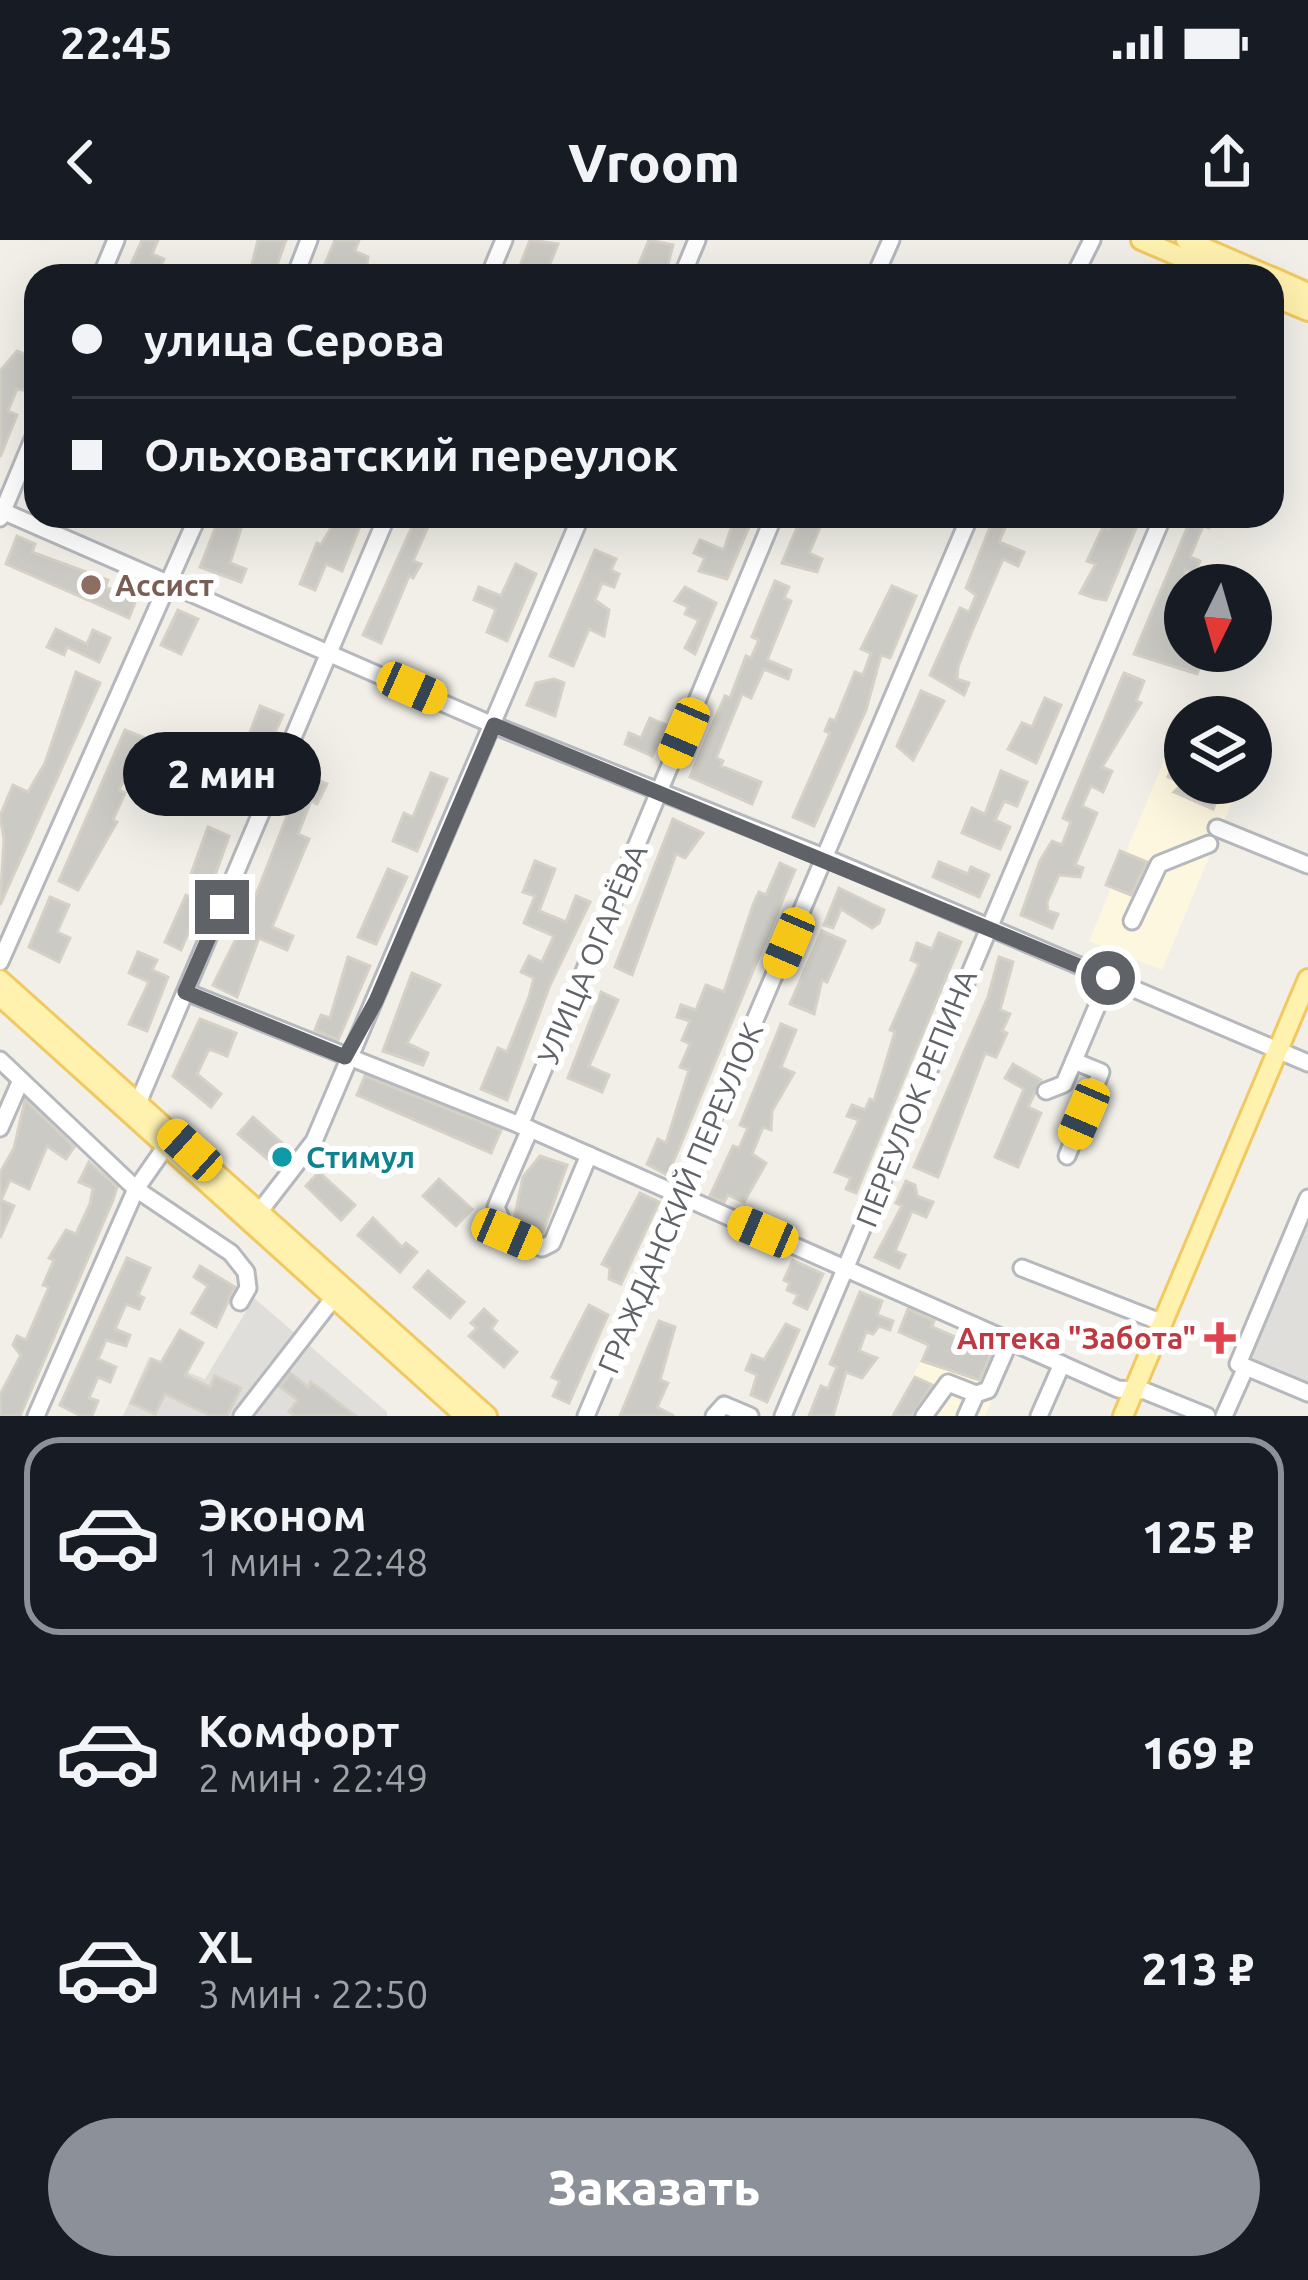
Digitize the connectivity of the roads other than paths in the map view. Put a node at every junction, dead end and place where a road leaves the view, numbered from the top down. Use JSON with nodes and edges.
{"nodes":[{"id":1,"x":1141,"y":240,"type":"edge"},
{"id":2,"x":1186,"y":240,"type":"edge"},
{"id":3,"x":1197,"y":264,"type":"edge"},
{"id":4,"x":1240,"y":264,"type":"edge"},
{"id":5,"x":24,"y":460,"type":"edge"},
{"id":6,"x":1,"y":513,"type":"edge"},
{"id":7,"x":36,"y":528,"type":"edge"},
{"id":8,"x":193,"y":528,"type":"edge"},
{"id":9,"x":382,"y":528,"type":"edge"},
{"id":10,"x":576,"y":528,"type":"edge"},
{"id":11,"x":769,"y":528,"type":"edge"},
{"id":12,"x":965,"y":528,"type":"edge"},
{"id":13,"x":1158,"y":528,"type":"edge"},
{"id":14,"x":171,"y":585,"type":"junction"},
{"id":15,"x":330,"y":652,"type":"junction"},
{"id":16,"x":494,"y":725,"type":"junction"},
{"id":17,"x":659,"y":791,"type":"junction"},
{"id":18,"x":826,"y":858,"type":"junction"},
{"id":19,"x":1308,"y":865,"type":"edge"},
{"id":20,"x":1132,"y":921,"type":"dead end"},
{"id":21,"x":987,"y":926,"type":"junction"},
{"id":22,"x":0,"y":962,"type":"edge"},
{"id":23,"x":1108,"y":978,"type":"junction"},
{"id":24,"x":1308,"y":979,"type":"edge"},
{"id":25,"x":0,"y":980,"type":"edge"},
{"id":26,"x":185,"y":992,"type":"junction"},
{"id":27,"x":0,"y":996,"type":"edge"},
{"id":28,"x":1279,"y":1051,"type":"junction"},
{"id":29,"x":345,"y":1057,"type":"junction"},
{"id":30,"x":0,"y":1060,"type":"edge"},
{"id":31,"x":1074,"y":1060,"type":"junction"},
{"id":32,"x":1308,"y":1063,"type":"edge"},
{"id":33,"x":21,"y":1080,"type":"junction"},
{"id":34,"x":1046,"y":1091,"type":"dead end"},
{"id":35,"x":138,"y":1103,"type":"junction"},
{"id":36,"x":525,"y":1127,"type":"junction"},
{"id":37,"x":0,"y":1128,"type":"edge"},
{"id":38,"x":166,"y":1146,"type":"junction"},
{"id":39,"x":589,"y":1155,"type":"junction"},
{"id":40,"x":1066,"y":1156,"type":"dead end"},
{"id":41,"x":136,"y":1189,"type":"junction"},
{"id":42,"x":680,"y":1196,"type":"junction"},
{"id":43,"x":1308,"y":1198,"type":"edge"},
{"id":44,"x":260,"y":1210,"type":"junction"},
{"id":45,"x":846,"y":1267,"type":"junction"},
{"id":46,"x":1022,"y":1268,"type":"dead end"},
{"id":47,"x":339,"y":1292,"type":"junction"},
{"id":48,"x":240,"y":1302,"type":"dead end"},
{"id":49,"x":1163,"y":1323,"type":"junction"},
{"id":50,"x":1010,"y":1340,"type":"junction"},
{"id":51,"x":1062,"y":1364,"type":"junction"},
{"id":52,"x":1246,"y":1367,"type":"junction"},
{"id":53,"x":1306,"y":1388,"type":"edge"},
{"id":54,"x":1134,"y":1391,"type":"junction"},
{"id":55,"x":976,"y":1394,"type":"junction"},
{"id":56,"x":36,"y":1416,"type":"edge"},
{"id":57,"x":242,"y":1416,"type":"edge"},
{"id":58,"x":465,"y":1416,"type":"edge"},
{"id":59,"x":487,"y":1416,"type":"edge"},
{"id":60,"x":586,"y":1416,"type":"edge"},
{"id":61,"x":714,"y":1416,"type":"edge"},
{"id":62,"x":750,"y":1416,"type":"edge"},
{"id":63,"x":783,"y":1416,"type":"edge"},
{"id":64,"x":924,"y":1416,"type":"edge"},
{"id":65,"x":966,"y":1416,"type":"edge"},
{"id":66,"x":1039,"y":1416,"type":"edge"},
{"id":67,"x":1123,"y":1416,"type":"edge"},
{"id":68,"x":1207,"y":1416,"type":"edge"},
{"id":69,"x":1224,"y":1416,"type":"edge"}],
"edges":[{"from":1,"to":3,"type":"main road"},
{"from":2,"to":4,"type":"main road"},
{"from":5,"to":6,"type":"street"},
{"from":7,"to":14,"type":"street"},
{"from":8,"to":14,"type":"street"},
{"from":9,"to":15,"type":"street"},
{"from":10,"to":16,"type":"street"},
{"from":11,"to":17,"type":"street","name":"УЛИЦА ОГАРЁВА"},
{"from":12,"to":18,"type":"street","name":"ГРАЖДАНСКИЙ ПЕРЕУЛОК"},
{"from":13,"to":21,"type":"street","name":"ПЕРЕУЛОК РЕПИНА"},
{"from":14,"to":15,"type":"street"},
{"from":14,"to":22,"type":"street"},
{"from":15,"to":16,"type":"street"},
{"from":15,"to":26,"type":"street"},
{"from":16,"to":17,"type":"street"},
{"from":16,"to":29,"type":"street"},
{"from":17,"to":18,"type":"street"},
{"from":17,"to":36,"type":"street","name":"УЛИЦА ОГАРЁВА"},
{"from":18,"to":21,"type":"street"},
{"from":18,"to":42,"type":"street","name":"ГРАЖДАНСКИЙ ПЕРЕУЛОК"},
{"from":19,"to":20,"type":"street"},
{"from":21,"to":23,"type":"street"},
{"from":21,"to":45,"type":"street","name":"ПЕРЕУЛОК РЕПИНА"},
{"from":23,"to":28,"type":"street"},
{"from":23,"to":31,"type":"street"},
{"from":24,"to":28,"type":"main road"},
{"from":25,"to":35,"type":"main road"},
{"from":26,"to":29,"type":"street"},
{"from":26,"to":35,"type":"street"},
{"from":27,"to":38,"type":"main road"},
{"from":28,"to":32,"type":"street"},
{"from":28,"to":49,"type":"main road"},
{"from":29,"to":36,"type":"street"},
{"from":29,"to":44,"type":"street"},
{"from":30,"to":33,"type":"street"},
{"from":31,"to":34,"type":"street"},
{"from":31,"to":40,"type":"street"},
{"from":33,"to":37,"type":"street"},
{"from":33,"to":41,"type":"street"},
{"from":35,"to":44,"type":"main road"},
{"from":36,"to":39,"type":"street"},
{"from":36,"to":39,"type":"street","name":"УЛИЦА ОГАРЁВА"},
{"from":38,"to":41,"type":"street"},
{"from":38,"to":47,"type":"main road"},
{"from":39,"to":42,"type":"street"},
{"from":41,"to":48,"type":"street"},
{"from":41,"to":56,"type":"street"},
{"from":42,"to":45,"type":"street"},
{"from":42,"to":60,"type":"street","name":"ГРАЖДАНСКИЙ ПЕРЕУЛОК"},
{"from":43,"to":52,"type":"street"},
{"from":44,"to":47,"type":"main road"},
{"from":45,"to":50,"type":"street"},
{"from":45,"to":63,"type":"street","name":"ПЕРЕУЛОК РЕПИНА"},
{"from":46,"to":49,"type":"street"},
{"from":47,"to":57,"type":"street"},
{"from":47,"to":58,"type":"main road"},
{"from":47,"to":59,"type":"main road"},
{"from":49,"to":54,"type":"main road"},
{"from":50,"to":51,"type":"street"},
{"from":50,"to":55,"type":"street"},
{"from":51,"to":54,"type":"street"},
{"from":51,"to":66,"type":"street"},
{"from":52,"to":53,"type":"street"},
{"from":52,"to":69,"type":"street"},
{"from":54,"to":67,"type":"main road"},
{"from":54,"to":68,"type":"street"},
{"from":55,"to":64,"type":"street"},
{"from":55,"to":65,"type":"street"},
{"from":61,"to":62,"type":"street"}]}
